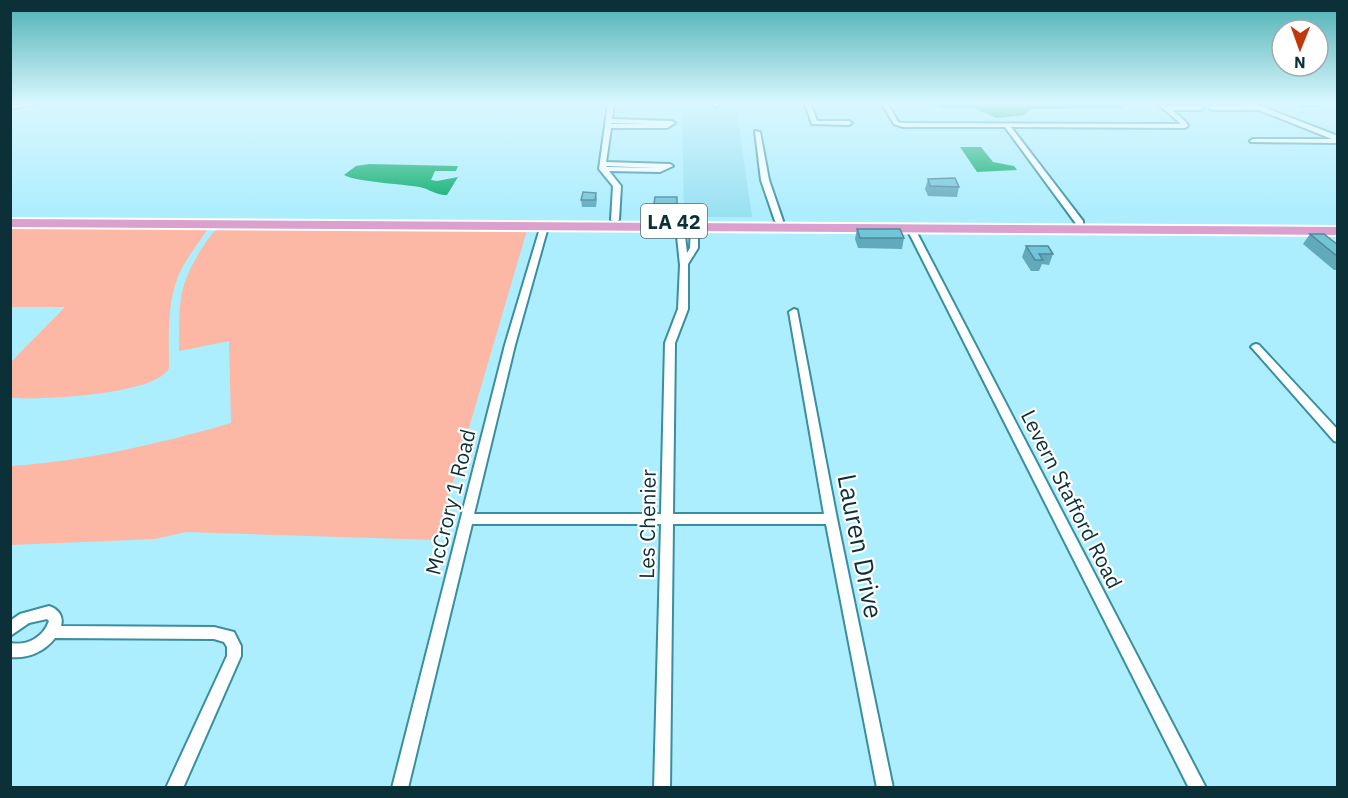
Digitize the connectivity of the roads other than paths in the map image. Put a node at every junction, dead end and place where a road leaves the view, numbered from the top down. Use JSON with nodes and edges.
{"nodes":[{"id":1,"x":607,"y":141,"type":"edge"},
{"id":2,"x":759,"y":141,"type":"edge"},
{"id":3,"x":1018,"y":141,"type":"edge"},
{"id":4,"x":603,"y":167,"type":"junction"},
{"id":5,"x":10,"y":217,"type":"edge"},
{"id":6,"x":503,"y":220,"type":"junction"},
{"id":7,"x":615,"y":220,"type":"junction"},
{"id":8,"x":778,"y":221,"type":"junction"},
{"id":9,"x":805,"y":222,"type":"junction"},
{"id":10,"x":10,"y":223,"type":"edge"},
{"id":11,"x":952,"y":223,"type":"junction"},
{"id":12,"x":1056,"y":223,"type":"junction"},
{"id":13,"x":1080,"y":224,"type":"junction"},
{"id":14,"x":1338,"y":225,"type":"edge"},
{"id":15,"x":440,"y":226,"type":"junction"},
{"id":16,"x":730,"y":226,"type":"junction"},
{"id":17,"x":544,"y":227,"type":"junction"},
{"id":18,"x":680,"y":227,"type":"junction"},
{"id":19,"x":695,"y":227,"type":"junction"},
{"id":20,"x":911,"y":229,"type":"junction"},
{"id":21,"x":1014,"y":229,"type":"junction"},
{"id":22,"x":1338,"y":231,"type":"edge"},
{"id":23,"x":684,"y":265,"type":"junction"},
{"id":24,"x":794,"y":312,"type":"dead end"},
{"id":25,"x":1256,"y":347,"type":"dead end"},
{"id":26,"x":1338,"y":438,"type":"edge"},
{"id":27,"x":466,"y":519,"type":"junction"},
{"id":28,"x":666,"y":519,"type":"junction"},
{"id":29,"x":831,"y":519,"type":"junction"},
{"id":30,"x":10,"y":630,"type":"edge"},
{"id":31,"x":52,"y":632,"type":"junction"},
{"id":32,"x":10,"y":650,"type":"edge"},
{"id":33,"x":174,"y":788,"type":"edge"},
{"id":34,"x":400,"y":788,"type":"edge"},
{"id":35,"x":662,"y":788,"type":"edge"},
{"id":36,"x":885,"y":788,"type":"edge"},
{"id":37,"x":1198,"y":788,"type":"edge"}],
"edges":[{"from":1,"to":4,"type":"street"},
{"from":2,"to":8,"type":"street"},
{"from":3,"to":13,"type":"street"},
{"from":4,"to":4,"type":"street"},
{"from":4,"to":7,"type":"street"},
{"from":5,"to":6,"type":"main road","number":"LA 42"},
{"from":6,"to":7,"type":"main road","number":"LA 42"},
{"from":6,"to":15,"type":"main road"},
{"from":7,"to":8,"type":"main road","number":"LA 42"},
{"from":7,"to":17,"type":"main road"},
{"from":8,"to":9,"type":"main road","number":"LA 42"},
{"from":9,"to":11,"type":"main road","number":"LA 42"},
{"from":9,"to":16,"type":"main road"},
{"from":10,"to":15,"type":"main road","number":"LA 42"},
{"from":11,"to":12,"type":"main road","number":"LA 42"},
{"from":11,"to":20,"type":"main road"},
{"from":12,"to":13,"type":"main road","number":"LA 42"},
{"from":12,"to":21,"type":"main road"},
{"from":13,"to":14,"type":"main road","number":"LA 42"},
{"from":15,"to":17,"type":"main road","number":"LA 42"},
{"from":16,"to":18,"type":"main road"},
{"from":16,"to":19,"type":"main road","number":"LA 42"},
{"from":16,"to":20,"type":"main road","number":"LA 42"},
{"from":17,"to":18,"type":"main road","number":"LA 42"},
{"from":17,"to":27,"type":"street","name":"McCrory 1 Road"},
{"from":18,"to":19,"type":"main road","number":"LA 42"},
{"from":18,"to":23,"type":"street","name":"Les Chenier"},
{"from":19,"to":23,"type":"street","name":"Les Chenier"},
{"from":20,"to":21,"type":"main road","number":"LA 42"},
{"from":20,"to":37,"type":"street","name":"Levern Stafford Road"},
{"from":21,"to":22,"type":"main road","number":"LA 42"},
{"from":23,"to":28,"type":"street","name":"Les Chenier"},
{"from":24,"to":29,"type":"street","name":"Lauren Drive"},
{"from":25,"to":26,"type":"street"},
{"from":27,"to":28,"type":"street"},
{"from":27,"to":34,"type":"street","name":"McCrory 1 Road"},
{"from":28,"to":29,"type":"street"},
{"from":28,"to":35,"type":"street","name":"Les Chenier"},
{"from":29,"to":36,"type":"street","name":"Lauren Drive"},
{"from":30,"to":31,"type":"street"},
{"from":31,"to":32,"type":"street"},
{"from":31,"to":33,"type":"street"}]}
